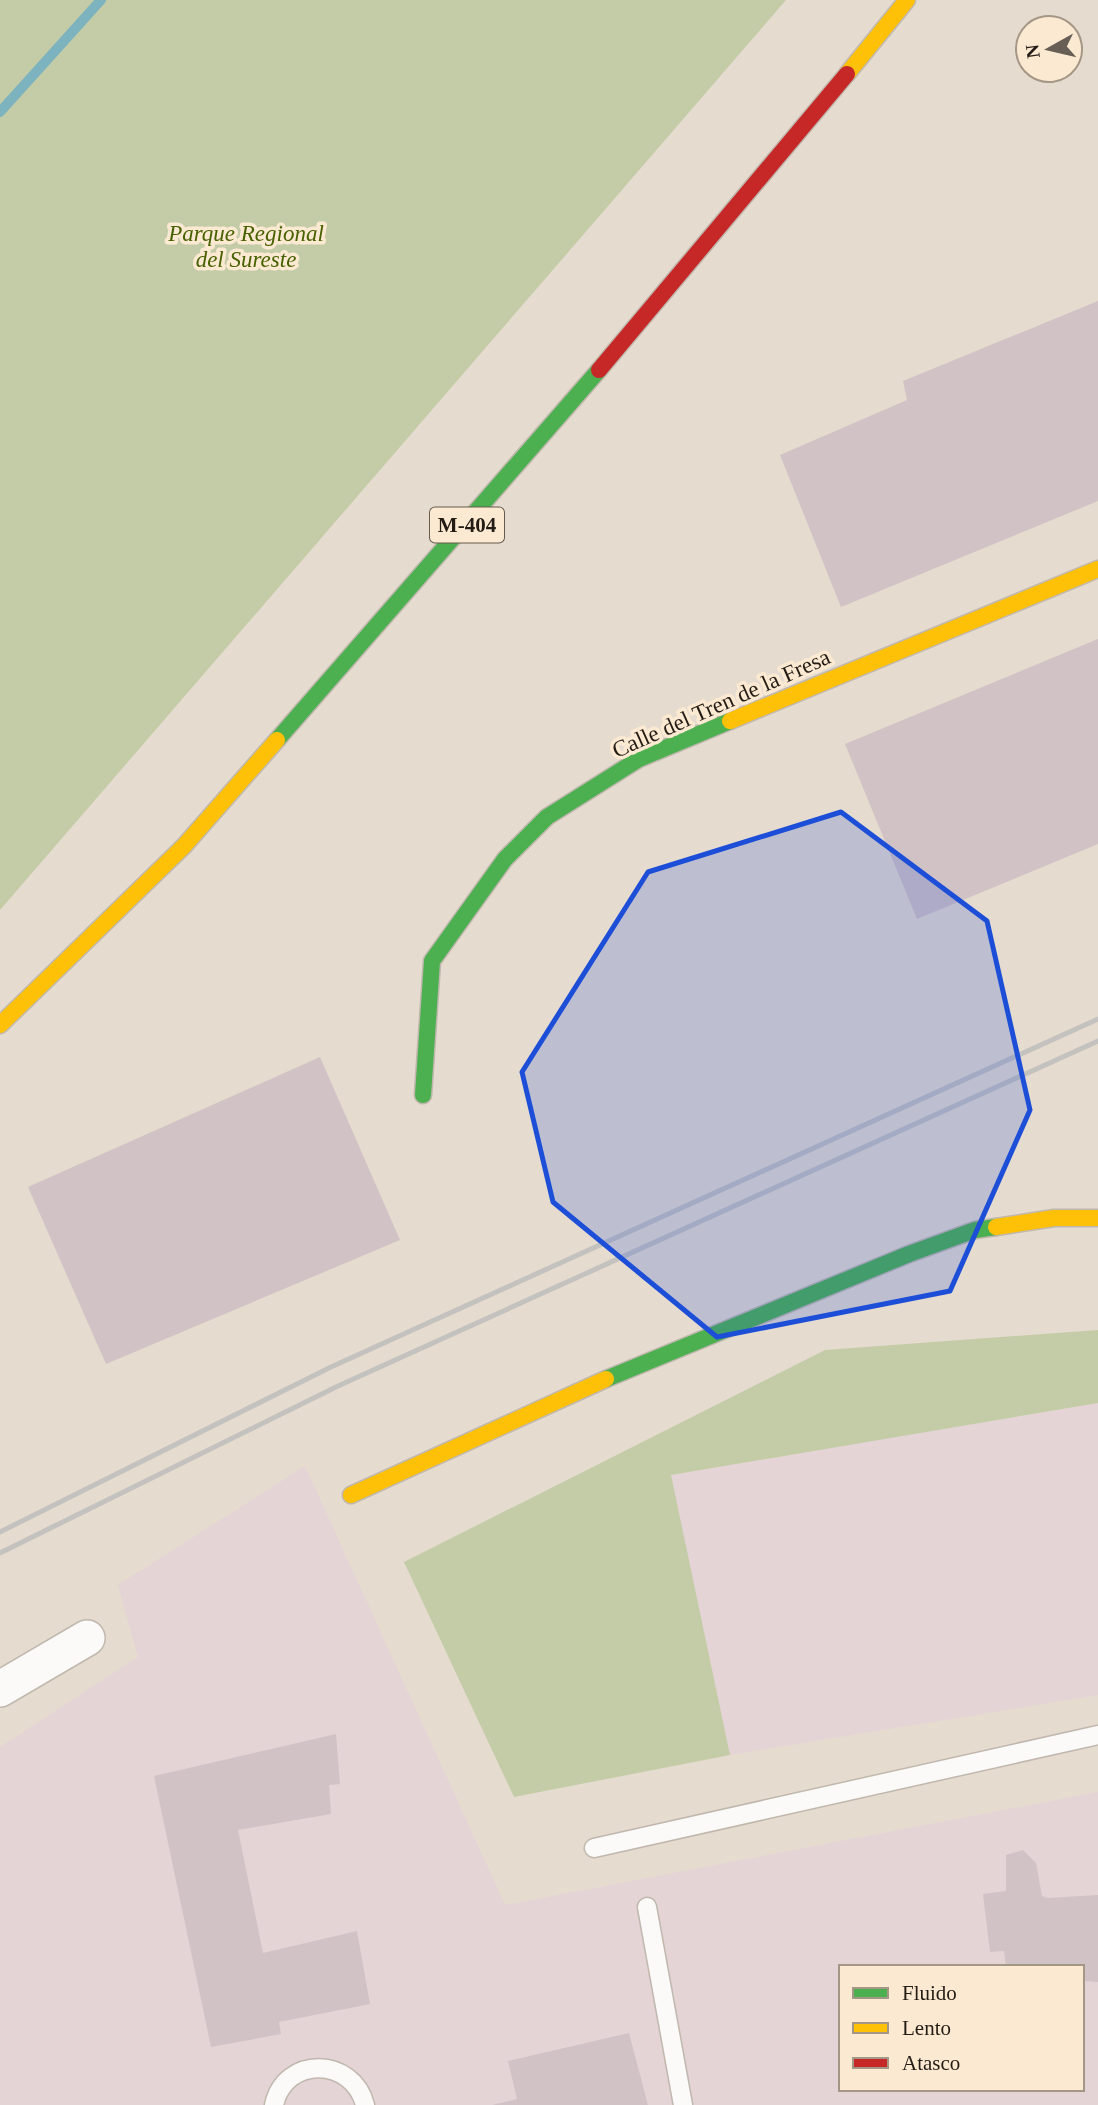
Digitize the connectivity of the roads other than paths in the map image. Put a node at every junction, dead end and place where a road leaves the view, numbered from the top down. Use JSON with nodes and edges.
{"nodes":[{"id":1,"x":907,"y":0,"type":"edge"},
{"id":2,"x":1098,"y":569,"type":"edge"},
{"id":3,"x":0,"y":1024,"type":"edge"},
{"id":4,"x":424,"y":1095,"type":"dead end"},
{"id":5,"x":1098,"y":1218,"type":"edge"},
{"id":6,"x":351,"y":1494,"type":"dead end"},
{"id":7,"x":87,"y":1638,"type":"dead end"},
{"id":8,"x":0,"y":1689,"type":"edge"},
{"id":9,"x":1098,"y":1735,"type":"edge"},
{"id":10,"x":594,"y":1848,"type":"dead end"},
{"id":11,"x":647,"y":1907,"type":"dead end"},
{"id":12,"x":274,"y":2105,"type":"edge"},
{"id":13,"x":365,"y":2105,"type":"edge"},
{"id":14,"x":683,"y":2105,"type":"edge"}],
"edges":[{"from":1,"to":3,"type":"street","number":"M-404"},
{"from":2,"to":4,"type":"street","name":"Calle del Tren de la Fresa"},
{"from":5,"to":6,"type":"street"},
{"from":7,"to":8,"type":"street"},
{"from":9,"to":10,"type":"lane"},
{"from":11,"to":14,"type":"lane"},
{"from":12,"to":13,"type":"lane"}]}
